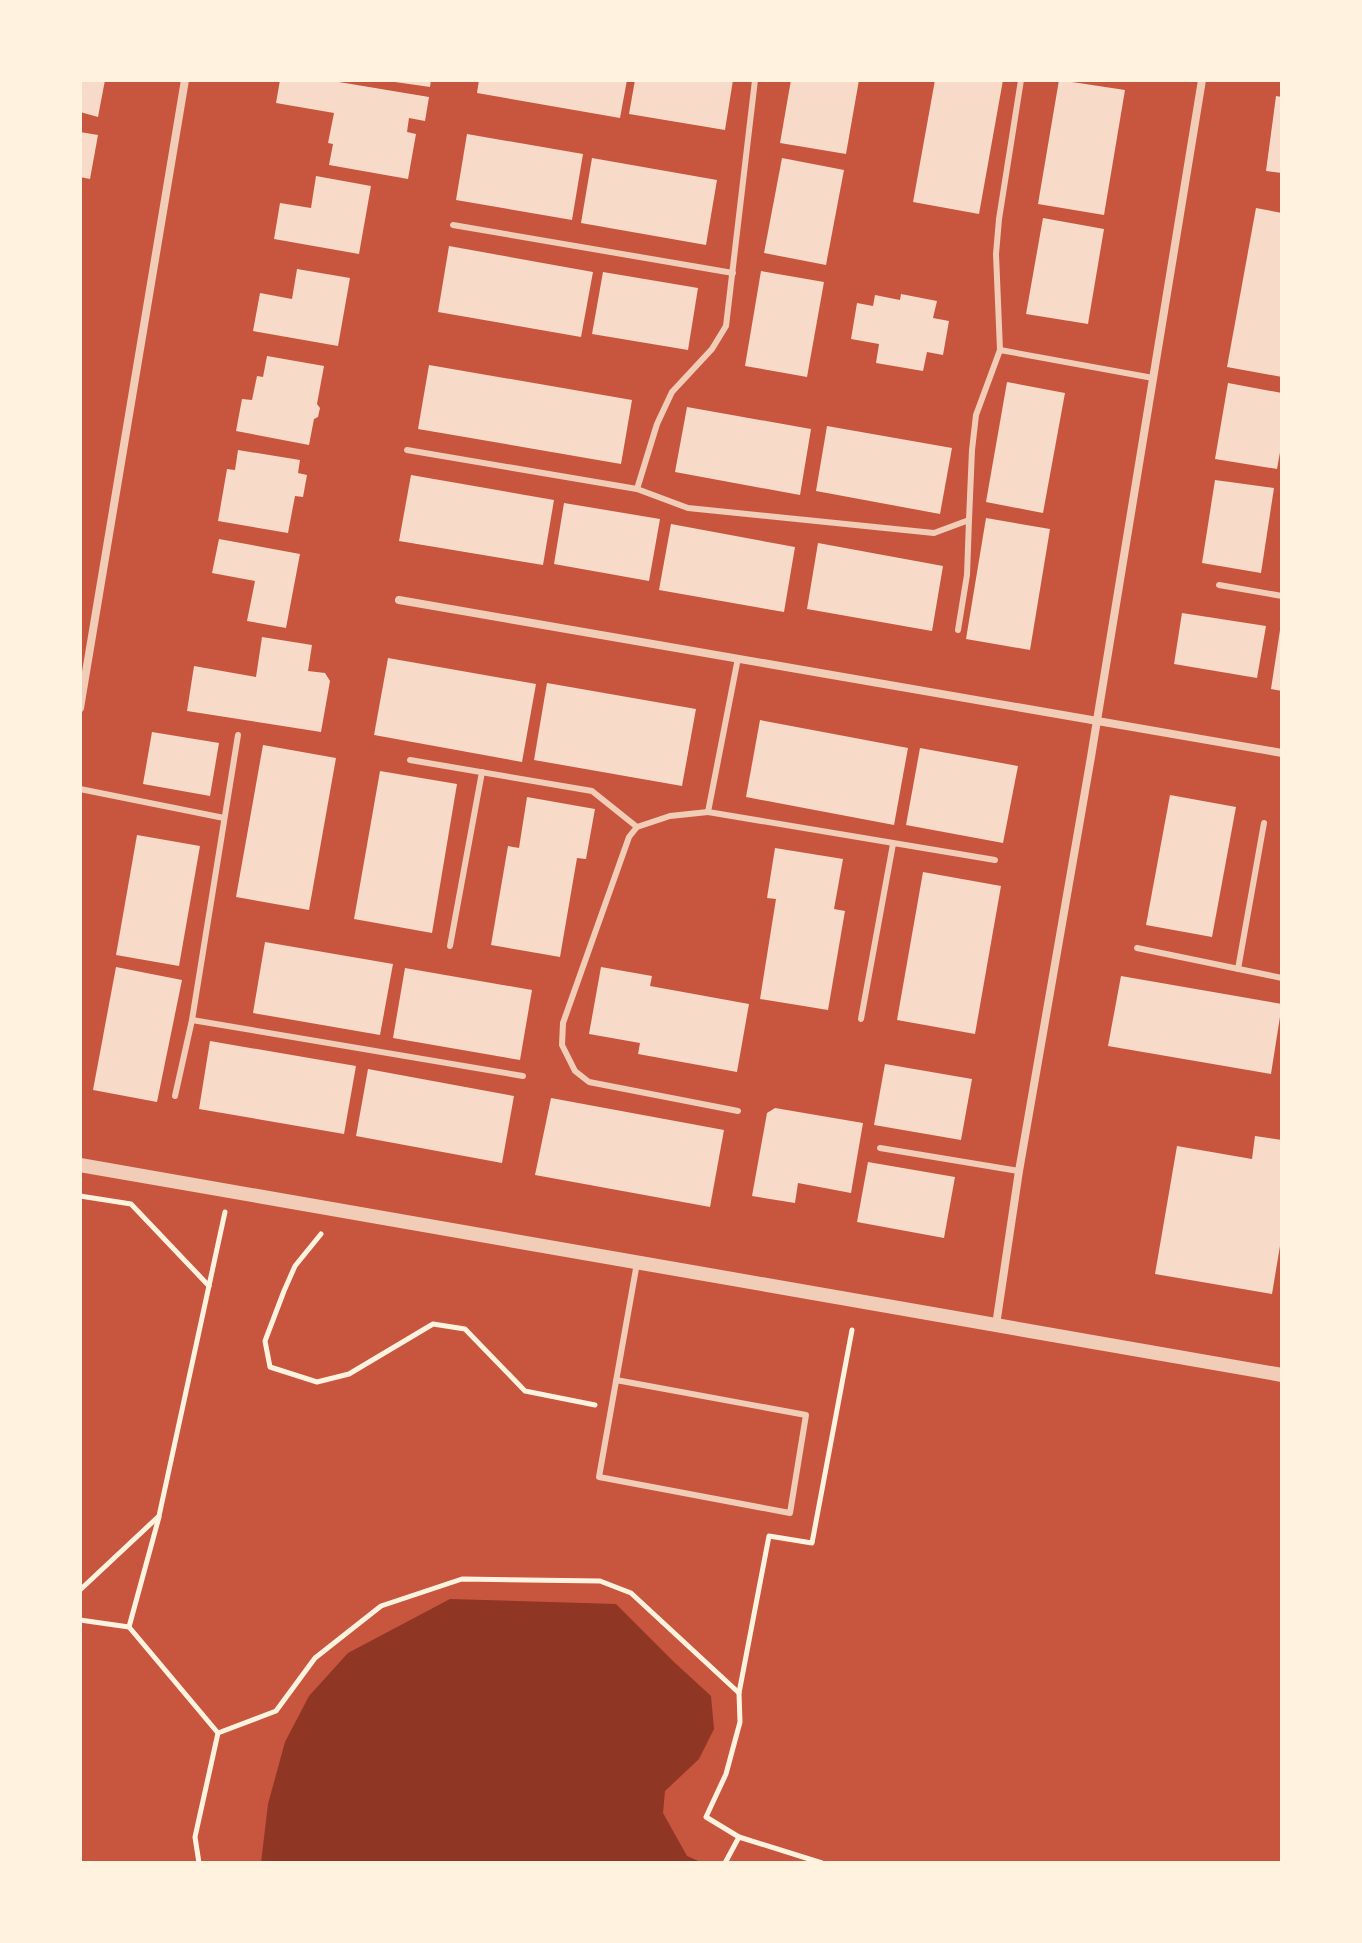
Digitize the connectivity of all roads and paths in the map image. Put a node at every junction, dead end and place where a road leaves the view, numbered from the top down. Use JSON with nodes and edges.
{"nodes":[{"id":1,"x":185,"y":80,"type":"edge"},
{"id":2,"x":755,"y":80,"type":"edge"},
{"id":3,"x":1021,"y":80,"type":"edge"},
{"id":4,"x":1202,"y":80,"type":"edge"},
{"id":5,"x":453,"y":225,"type":"dead end"},
{"id":6,"x":733,"y":273,"type":"junction"},
{"id":7,"x":1000,"y":350,"type":"junction"},
{"id":8,"x":1153,"y":378,"type":"junction"},
{"id":9,"x":407,"y":450,"type":"dead end"},
{"id":10,"x":637,"y":489,"type":"junction"},
{"id":11,"x":969,"y":520,"type":"junction"},
{"id":12,"x":1219,"y":585,"type":"dead end"},
{"id":13,"x":1282,"y":596,"type":"edge"},
{"id":14,"x":399,"y":600,"type":"dead end"},
{"id":15,"x":958,"y":630,"type":"dead end"},
{"id":16,"x":738,"y":658,"type":"junction"},
{"id":17,"x":80,"y":708,"type":"edge"},
{"id":18,"x":1096,"y":721,"type":"junction"},
{"id":19,"x":238,"y":735,"type":"dead end"},
{"id":20,"x":1282,"y":753,"type":"edge"},
{"id":21,"x":410,"y":760,"type":"dead end"},
{"id":22,"x":482,"y":772,"type":"junction"},
{"id":23,"x":80,"y":789,"type":"edge"},
{"id":24,"x":708,"y":812,"type":"junction"},
{"id":25,"x":224,"y":818,"type":"junction"},
{"id":26,"x":1264,"y":823,"type":"dead end"},
{"id":27,"x":637,"y":827,"type":"junction"},
{"id":28,"x":893,"y":844,"type":"junction"},
{"id":29,"x":995,"y":860,"type":"dead end"},
{"id":30,"x":450,"y":946,"type":"dead end"},
{"id":31,"x":1137,"y":948,"type":"dead end"},
{"id":32,"x":1238,"y":969,"type":"junction"},
{"id":33,"x":1282,"y":978,"type":"edge"},
{"id":34,"x":861,"y":1019,"type":"dead end"},
{"id":35,"x":192,"y":1020,"type":"junction"},
{"id":36,"x":523,"y":1076,"type":"dead end"},
{"id":37,"x":175,"y":1096,"type":"dead end"},
{"id":38,"x":738,"y":1111,"type":"dead end"},
{"id":39,"x":880,"y":1148,"type":"dead end"},
{"id":40,"x":80,"y":1165,"type":"edge"},
{"id":41,"x":1019,"y":1171,"type":"junction"},
{"id":42,"x":229,"y":1191,"type":"junction"},
{"id":43,"x":80,"y":1196,"type":"edge"},
{"id":44,"x":321,"y":1234,"type":"dead end"},
{"id":45,"x":637,"y":1263,"type":"junction"},
{"id":46,"x":210,"y":1287,"type":"junction"},
{"id":47,"x":996,"y":1325,"type":"junction"},
{"id":48,"x":1282,"y":1375,"type":"edge"},
{"id":49,"x":616,"y":1380,"type":"junction"},
{"id":50,"x":612,"y":1408,"type":"junction"},
{"id":51,"x":159,"y":1516,"type":"junction"},
{"id":52,"x":80,"y":1590,"type":"edge"},
{"id":53,"x":80,"y":1620,"type":"edge"},
{"id":54,"x":129,"y":1627,"type":"junction"},
{"id":55,"x":218,"y":1733,"type":"junction"},
{"id":56,"x":739,"y":1837,"type":"junction"},
{"id":57,"x":199,"y":1863,"type":"edge"},
{"id":58,"x":725,"y":1863,"type":"edge"},
{"id":59,"x":822,"y":1863,"type":"edge"}],
"edges":[{"from":1,"to":17,"type":"street"},
{"from":2,"to":6,"type":"lane"},
{"from":3,"to":7,"type":"lane"},
{"from":4,"to":8,"type":"street"},
{"from":5,"to":6,"type":"lane"},
{"from":6,"to":10,"type":"lane"},
{"from":7,"to":8,"type":"lane"},
{"from":7,"to":11,"type":"lane"},
{"from":8,"to":18,"type":"street"},
{"from":9,"to":10,"type":"lane"},
{"from":10,"to":11,"type":"lane"},
{"from":11,"to":15,"type":"lane"},
{"from":12,"to":13,"type":"lane"},
{"from":14,"to":16,"type":"street"},
{"from":16,"to":18,"type":"street"},
{"from":16,"to":24,"type":"lane"},
{"from":18,"to":20,"type":"street"},
{"from":18,"to":41,"type":"street"},
{"from":19,"to":25,"type":"lane"},
{"from":21,"to":22,"type":"lane"},
{"from":22,"to":27,"type":"lane"},
{"from":22,"to":30,"type":"lane"},
{"from":23,"to":25,"type":"lane"},
{"from":24,"to":27,"type":"lane"},
{"from":24,"to":28,"type":"lane"},
{"from":25,"to":35,"type":"lane"},
{"from":26,"to":32,"type":"lane"},
{"from":27,"to":38,"type":"lane"},
{"from":28,"to":29,"type":"lane"},
{"from":28,"to":34,"type":"lane"},
{"from":31,"to":32,"type":"lane"},
{"from":32,"to":33,"type":"lane"},
{"from":35,"to":36,"type":"lane"},
{"from":35,"to":37,"type":"lane"},
{"from":39,"to":41,"type":"lane"},
{"from":40,"to":42,"type":"street"},
{"from":41,"to":47,"type":"street"},
{"from":42,"to":45,"type":"street"},
{"from":42,"to":46,"type":"path"},
{"from":43,"to":46,"type":"path"},
{"from":44,"to":50,"type":"path"},
{"from":45,"to":47,"type":"street"},
{"from":45,"to":49,"type":"lane"},
{"from":46,"to":51,"type":"path"},
{"from":47,"to":48,"type":"street"},
{"from":49,"to":50,"type":"lane"},
{"from":49,"to":50,"type":"lane"},
{"from":51,"to":52,"type":"path"},
{"from":51,"to":54,"type":"path"},
{"from":53,"to":54,"type":"path"},
{"from":54,"to":55,"type":"path"},
{"from":55,"to":56,"type":"path"},
{"from":55,"to":57,"type":"path"},
{"from":56,"to":58,"type":"path"},
{"from":56,"to":59,"type":"path"}]}
